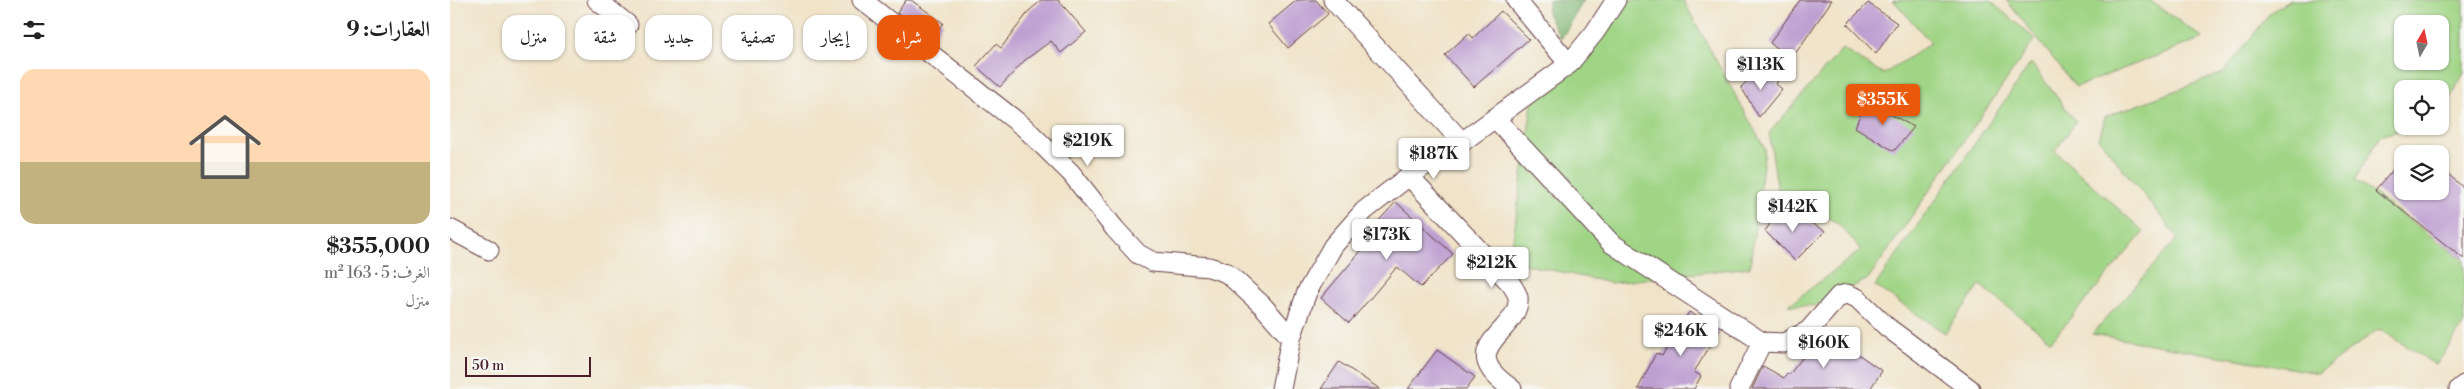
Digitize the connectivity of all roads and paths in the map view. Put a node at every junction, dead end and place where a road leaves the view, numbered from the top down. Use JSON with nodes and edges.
{"nodes":[{"id":1,"x":597,"y":0,"type":"edge"},
{"id":2,"x":862,"y":0,"type":"edge"},
{"id":3,"x":1333,"y":0,"type":"edge"},
{"id":4,"x":1516,"y":0,"type":"edge"},
{"id":5,"x":1616,"y":0,"type":"edge"},
{"id":6,"x":616,"y":15,"type":"edge"},
{"id":7,"x":1569,"y":64,"type":"junction"},
{"id":8,"x":1495,"y":118,"type":"junction"},
{"id":9,"x":1462,"y":142,"type":"junction"},
{"id":10,"x":1409,"y":176,"type":"junction"},
{"id":11,"x":450,"y":230,"type":"edge"},
{"id":12,"x":489,"y":250,"type":"dead end"},
{"id":13,"x":1291,"y":338,"type":"junction"},
{"id":14,"x":1762,"y":342,"type":"junction"},
{"id":15,"x":2464,"y":385,"type":"edge"},
{"id":16,"x":1281,"y":389,"type":"edge"},
{"id":17,"x":1512,"y":389,"type":"edge"},
{"id":18,"x":1739,"y":389,"type":"edge"},
{"id":19,"x":1970,"y":389,"type":"edge"},
{"id":20,"x":2459,"y":389,"type":"edge"}],
"edges":[{"from":1,"to":6,"type":"street"},
{"from":2,"to":13,"type":"street"},
{"from":3,"to":9,"type":"street"},
{"from":4,"to":7,"type":"street"},
{"from":5,"to":7,"type":"street"},
{"from":7,"to":8,"type":"street"},
{"from":8,"to":9,"type":"street"},
{"from":8,"to":14,"type":"street"},
{"from":9,"to":10,"type":"street"},
{"from":10,"to":13,"type":"street"},
{"from":10,"to":17,"type":"street"},
{"from":11,"to":12,"type":"street"},
{"from":13,"to":16,"type":"street"},
{"from":14,"to":18,"type":"street"},
{"from":14,"to":19,"type":"street"},
{"from":15,"to":20,"type":"street"}]}
